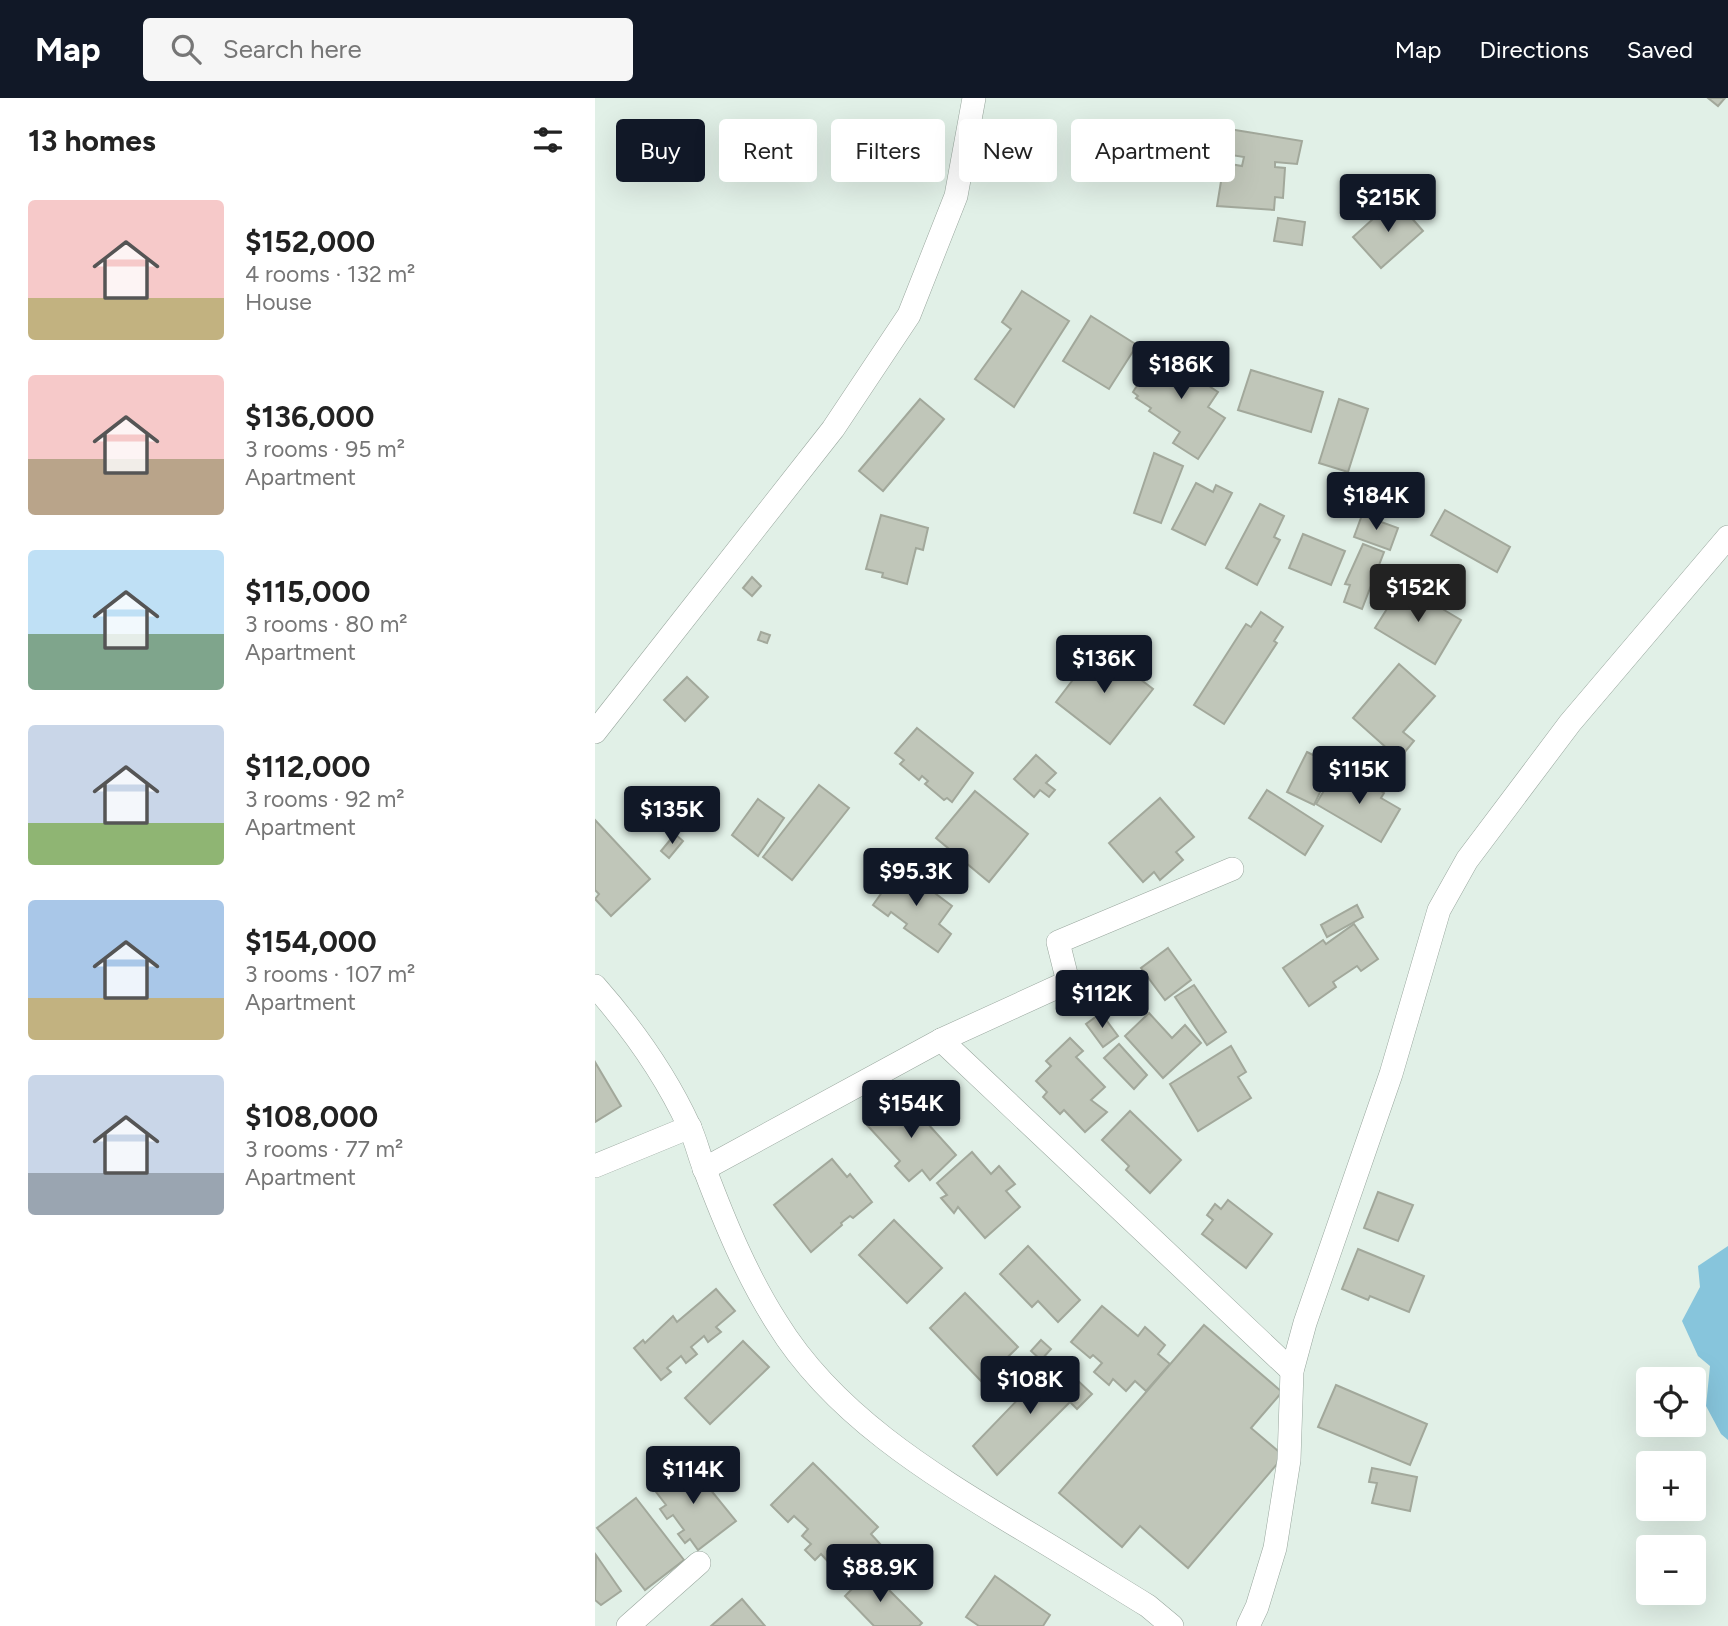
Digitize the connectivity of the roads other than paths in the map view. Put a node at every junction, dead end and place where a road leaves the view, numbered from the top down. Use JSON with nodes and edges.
{"nodes":[{"id":1,"x":974,"y":98,"type":"edge"},
{"id":2,"x":1728,"y":537,"type":"edge"},
{"id":3,"x":595,"y":732,"type":"edge"},
{"id":4,"x":1232,"y":869,"type":"dead end"},
{"id":5,"x":595,"y":986,"type":"edge"},
{"id":6,"x":941,"y":1040,"type":"junction"},
{"id":7,"x":690,"y":1127,"type":"junction"},
{"id":8,"x":595,"y":1166,"type":"edge"},
{"id":9,"x":704,"y":1169,"type":"junction"},
{"id":10,"x":1292,"y":1371,"type":"junction"},
{"id":11,"x":699,"y":1563,"type":"dead end"},
{"id":12,"x":628,"y":1626,"type":"edge"},
{"id":13,"x":1172,"y":1626,"type":"edge"},
{"id":14,"x":1248,"y":1626,"type":"edge"}],
"edges":[{"from":1,"to":3,"type":"street"},
{"from":2,"to":10,"type":"street"},
{"from":4,"to":6,"type":"street"},
{"from":5,"to":7,"type":"street"},
{"from":6,"to":9,"type":"street"},
{"from":6,"to":10,"type":"street"},
{"from":7,"to":8,"type":"street"},
{"from":7,"to":9,"type":"street"},
{"from":9,"to":13,"type":"street"},
{"from":10,"to":14,"type":"street"},
{"from":11,"to":12,"type":"street"}]}
